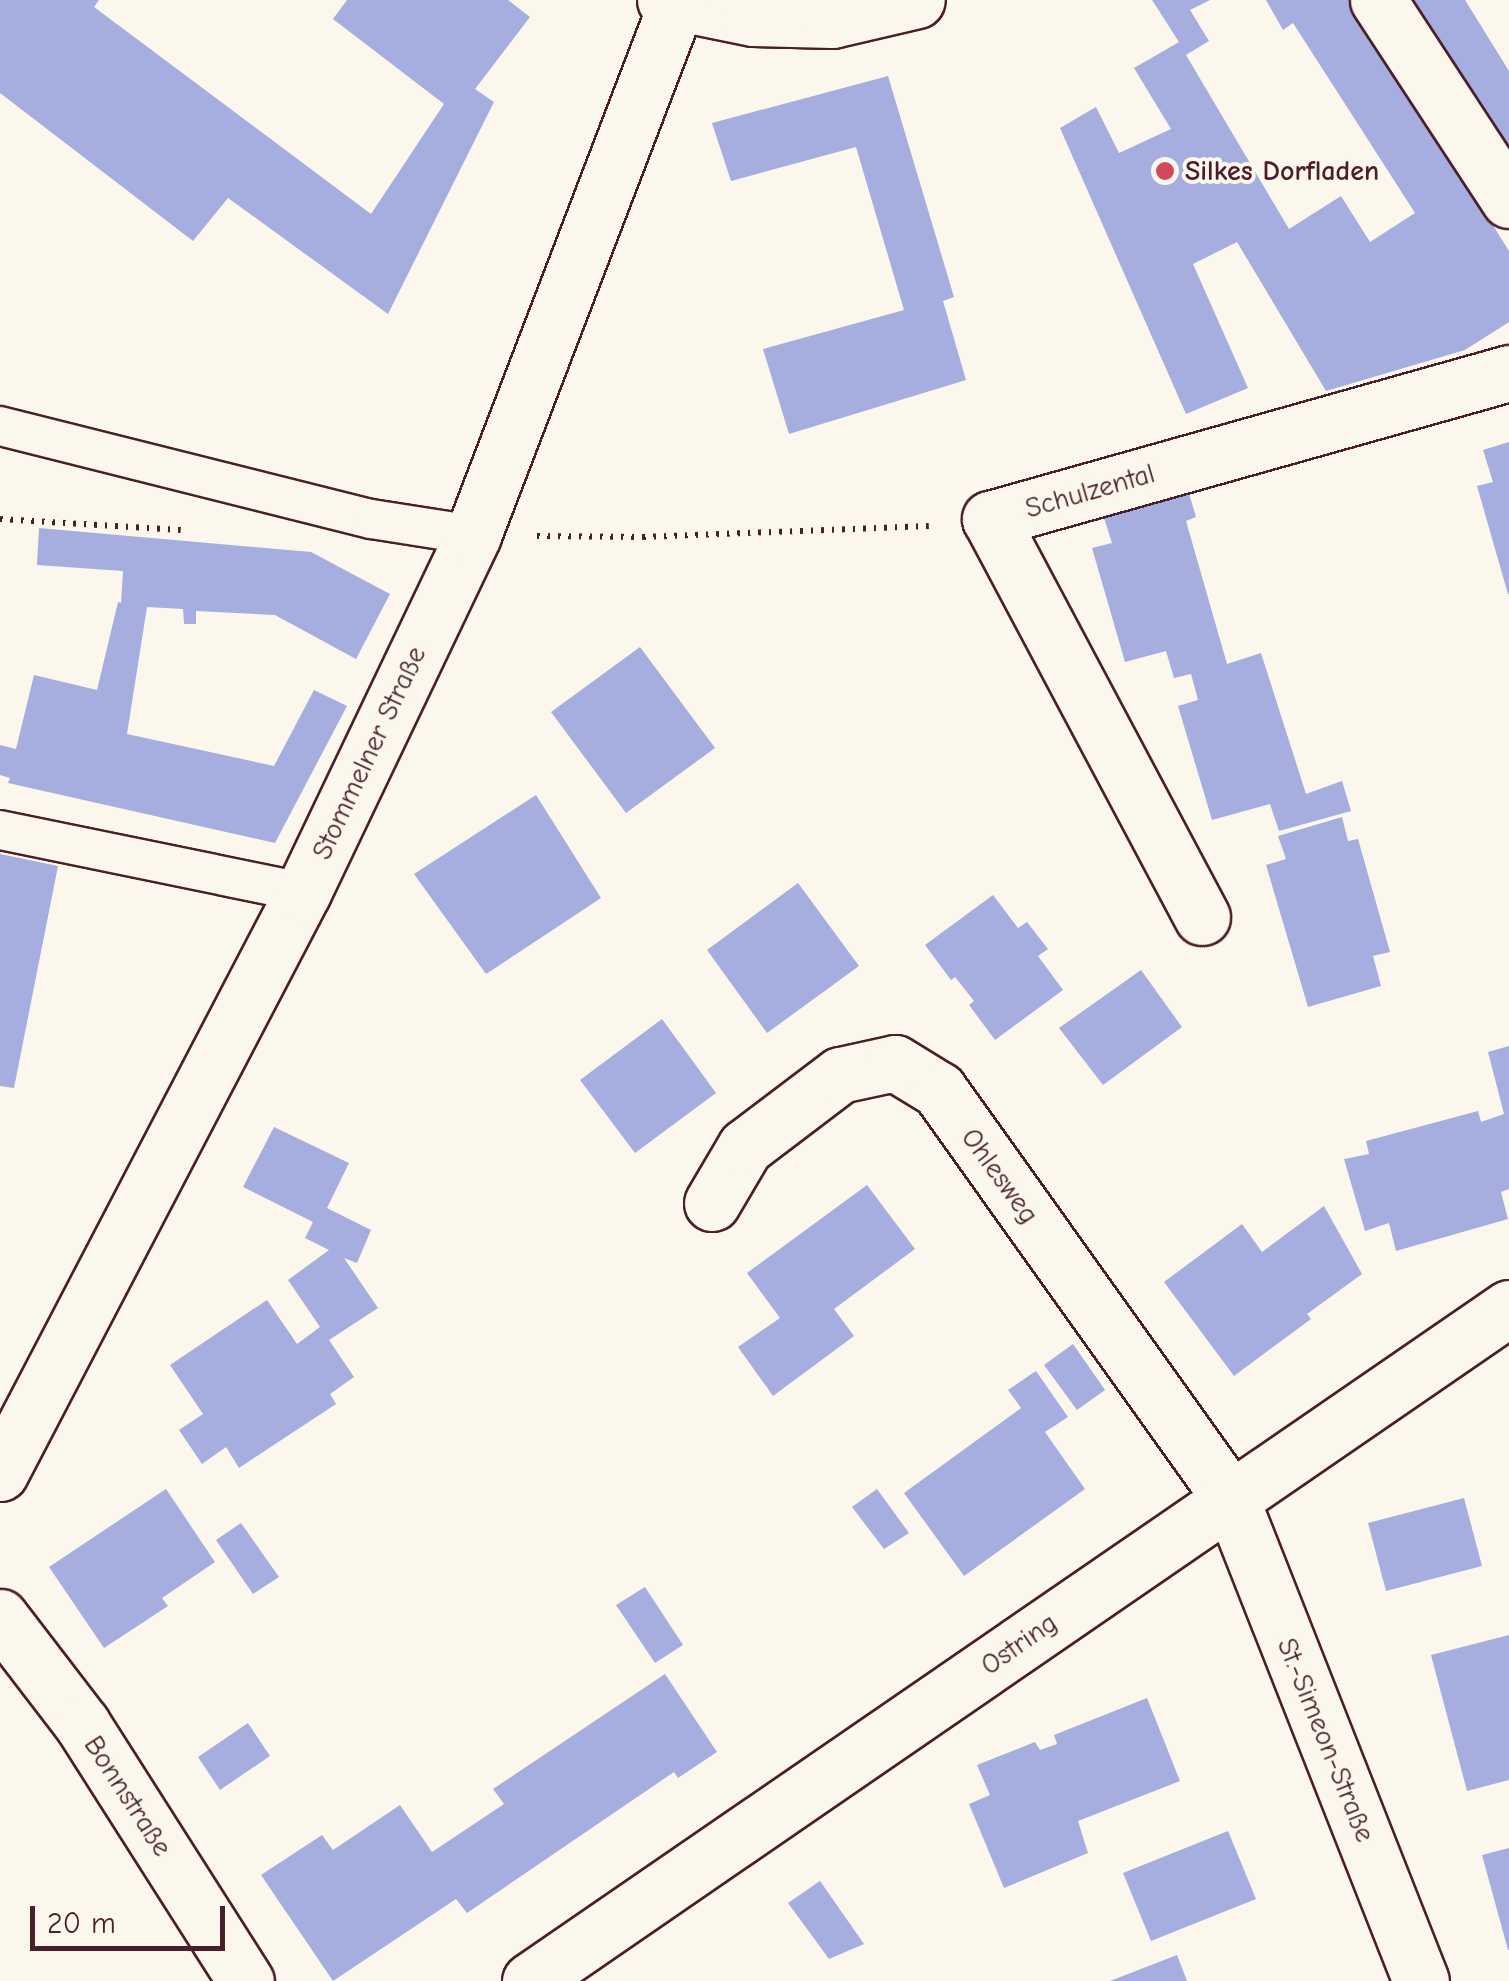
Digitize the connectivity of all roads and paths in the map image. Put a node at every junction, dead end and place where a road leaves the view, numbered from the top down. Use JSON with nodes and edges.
{"nodes":[{"id":1,"x":916,"y":0,"type":"edge"},
{"id":2,"x":1378,"y":0,"type":"edge"},
{"id":3,"x":674,"y":2,"type":"edge"},
{"id":4,"x":1509,"y":200,"type":"edge"},
{"id":5,"x":1509,"y":374,"type":"edge"},
{"id":6,"x":0,"y":426,"type":"edge"},
{"id":7,"x":990,"y":519,"type":"junction"},
{"id":8,"x":473,"y":535,"type":"junction"},
{"id":9,"x":0,"y":830,"type":"edge"},
{"id":10,"x":304,"y":892,"type":"junction"},
{"id":11,"x":1202,"y":917,"type":"dead end"},
{"id":12,"x":712,"y":1203,"type":"dead end"},
{"id":13,"x":1509,"y":1308,"type":"edge"},
{"id":14,"x":0,"y":1473,"type":"edge"},
{"id":15,"x":1230,"y":1499,"type":"junction"},
{"id":16,"x":0,"y":1617,"type":"edge"},
{"id":17,"x":246,"y":1981,"type":"edge"},
{"id":18,"x":530,"y":1981,"type":"edge"},
{"id":19,"x":1420,"y":1981,"type":"edge"}],
"edges":[{"from":1,"to":3,"type":"street"},
{"from":2,"to":4,"type":"street"},
{"from":3,"to":8,"type":"street","name":"Stommelner Straße"},
{"from":5,"to":7,"type":"street","name":"Schulzental"},
{"from":6,"to":8,"type":"lane"},
{"from":7,"to":8,"type":"path"},
{"from":7,"to":11,"type":"street","name":"Schulzental"},
{"from":8,"to":10,"type":"street","name":"Stommelner Straße"},
{"from":9,"to":10,"type":"lane"},
{"from":10,"to":14,"type":"street","name":"Stommelner Straße"},
{"from":12,"to":15,"type":"street","name":"Ohlesweg"},
{"from":13,"to":15,"type":"street","name":"Ostring"},
{"from":15,"to":18,"type":"street","name":"Ostring"},
{"from":15,"to":19,"type":"street","name":"St.-Simeon-Straße"},
{"from":16,"to":17,"type":"street","name":"Bonnstraße"}]}
